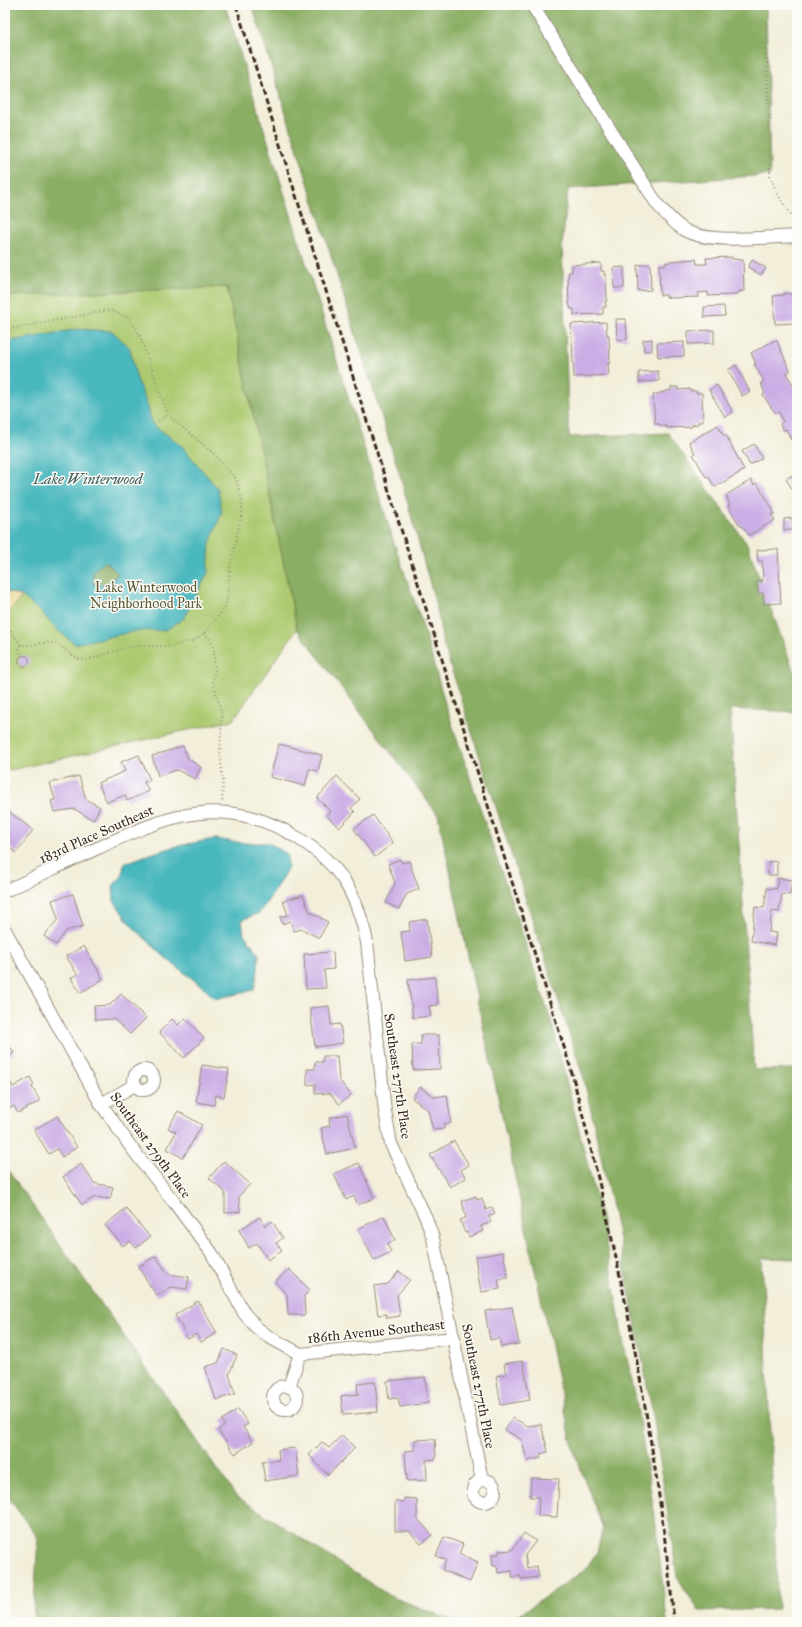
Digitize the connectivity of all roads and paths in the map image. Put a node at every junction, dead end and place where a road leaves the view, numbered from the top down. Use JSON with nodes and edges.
{"nodes":[{"id":1,"x":532,"y":5,"type":"edge"},
{"id":2,"x":766,"y":23,"type":"dead end"},
{"id":3,"x":797,"y":221,"type":"edge"},
{"id":4,"x":797,"y":236,"type":"edge"},
{"id":5,"x":5,"y":330,"type":"edge"},
{"id":6,"x":168,"y":415,"type":"junction"},
{"id":7,"x":158,"y":421,"type":"dead end"},
{"id":8,"x":5,"y":623,"type":"edge"},
{"id":9,"x":204,"y":633,"type":"junction"},
{"id":10,"x":21,"y":645,"type":"junction"},
{"id":11,"x":21,"y":657,"type":"dead end"},
{"id":12,"x":222,"y":813,"type":"junction"},
{"id":13,"x":331,"y":864,"type":"joint"},
{"id":14,"x":5,"y":891,"type":"edge"},
{"id":15,"x":5,"y":930,"type":"edge"},
{"id":16,"x":135,"y":1085,"type":"dead end"},
{"id":17,"x":101,"y":1104,"type":"junction"},
{"id":18,"x":454,"y":1338,"type":"junction"},
{"id":19,"x":300,"y":1354,"type":"junction"},
{"id":20,"x":289,"y":1387,"type":"dead end"},
{"id":21,"x":482,"y":1480,"type":"dead end"}],
"edges":[{"from":1,"to":4,"type":"street"},
{"from":2,"to":3,"type":"path"},
{"from":5,"to":6,"type":"path"},
{"from":6,"to":7,"type":"path"},
{"from":6,"to":9,"type":"path"},
{"from":8,"to":10,"type":"path"},
{"from":9,"to":10,"type":"path"},
{"from":9,"to":12,"type":"path"},
{"from":10,"to":11,"type":"path"},
{"from":12,"to":13,"type":"street","name":"183rd Place Southeast"},
{"from":12,"to":14,"type":"street","name":"183rd Place Southeast"},
{"from":13,"to":18,"type":"street","name":"Southeast 277th Place"},
{"from":15,"to":17,"type":"street","name":"Southeast 279th Place"},
{"from":16,"to":17,"type":"street"},
{"from":17,"to":19,"type":"street","name":"Southeast 279th Place"},
{"from":18,"to":19,"type":"street","name":"186th Avenue Southeast"},
{"from":18,"to":21,"type":"street","name":"Southeast 277th Place"},
{"from":19,"to":20,"type":"street"}]}
